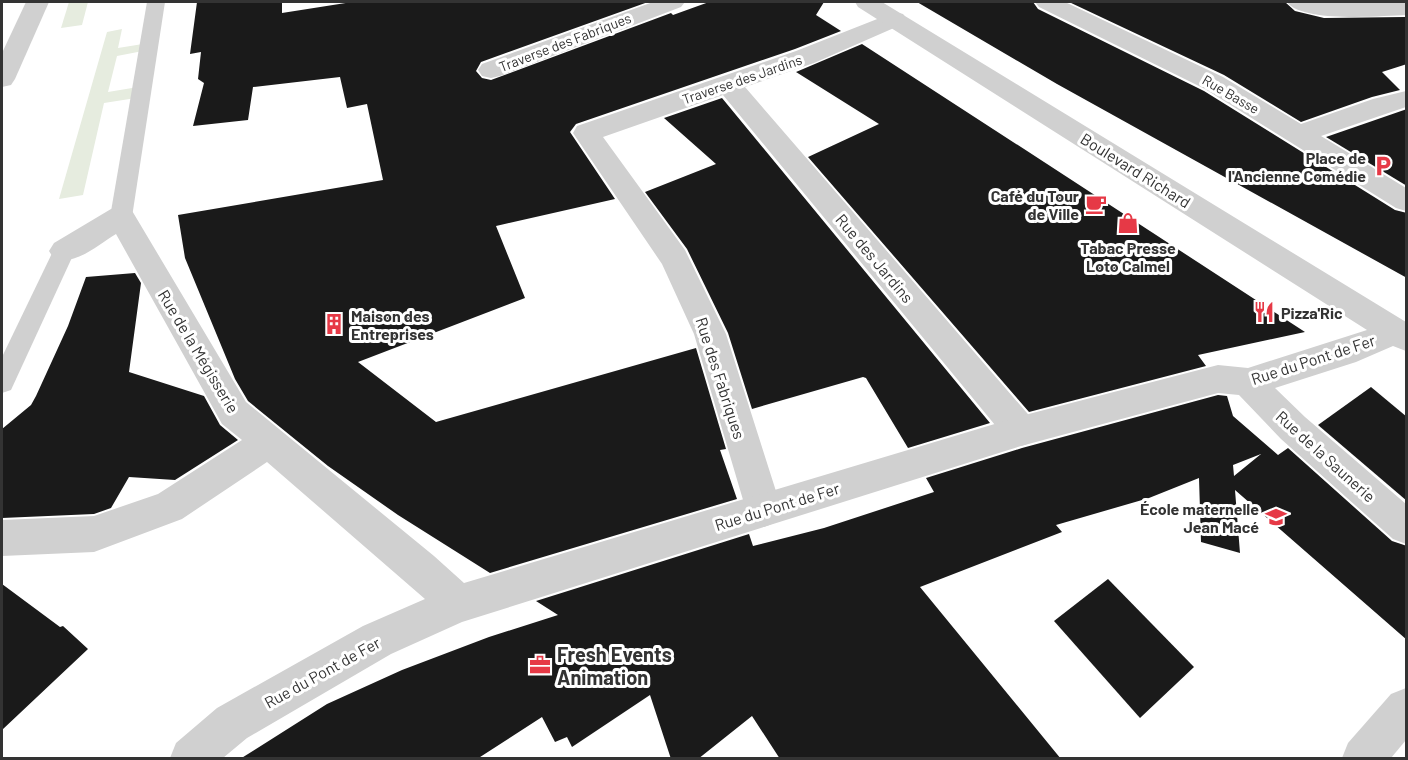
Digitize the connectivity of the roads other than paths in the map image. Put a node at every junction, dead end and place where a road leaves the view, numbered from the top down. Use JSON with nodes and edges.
{"nodes":[{"id":1,"x":37,"y":2,"type":"edge"},
{"id":2,"x":156,"y":2,"type":"edge"},
{"id":3,"x":673,"y":2,"type":"edge"},
{"id":4,"x":866,"y":2,"type":"edge"},
{"id":5,"x":1047,"y":2,"type":"edge"},
{"id":6,"x":1299,"y":2,"type":"edge"},
{"id":7,"x":1405,"y":6,"type":"edge"},
{"id":8,"x":895,"y":20,"type":"junction"},
{"id":9,"x":491,"y":70,"type":"dead end"},
{"id":10,"x":2,"y":79,"type":"edge"},
{"id":11,"x":728,"y":84,"type":"junction"},
{"id":12,"x":1407,"y":99,"type":"edge"},
{"id":13,"x":586,"y":133,"type":"joint"},
{"id":14,"x":1300,"y":134,"type":"junction"},
{"id":15,"x":1407,"y":201,"type":"edge"},
{"id":16,"x":121,"y":217,"type":"junction"},
{"id":17,"x":64,"y":251,"type":"joint"},
{"id":18,"x":1400,"y":334,"type":"edge"},
{"id":19,"x":2,"y":382,"type":"edge"},
{"id":20,"x":1248,"y":382,"type":"junction"},
{"id":21,"x":1021,"y":431,"type":"junction"},
{"id":22,"x":268,"y":442,"type":"junction"},
{"id":23,"x":764,"y":510,"type":"junction"},
{"id":24,"x":1407,"y":527,"type":"edge"},
{"id":25,"x":2,"y":538,"type":"edge"},
{"id":26,"x":458,"y":604,"type":"junction"},
{"id":27,"x":1407,"y":709,"type":"edge"},
{"id":28,"x":191,"y":759,"type":"edge"},
{"id":29,"x":1363,"y":759,"type":"edge"}],
"edges":[{"from":1,"to":10,"type":"street"},
{"from":2,"to":16,"type":"lane"},
{"from":3,"to":9,"type":"street","name":"Traverse des Fabriques"},
{"from":4,"to":8,"type":"street","name":"Boulevard Richard"},
{"from":5,"to":14,"type":"street","name":"Rue Basse"},
{"from":6,"to":7,"type":"street"},
{"from":8,"to":11,"type":"street","name":"Traverse des Jardins"},
{"from":8,"to":18,"type":"street","name":"Boulevard Richard"},
{"from":11,"to":13,"type":"street","name":"Traverse des Jardins"},
{"from":11,"to":21,"type":"street","name":"Rue des Jardins"},
{"from":12,"to":14,"type":"street"},
{"from":13,"to":23,"type":"street","name":"Rue des Fabriques"},
{"from":14,"to":15,"type":"street","name":"Rue Basse"},
{"from":16,"to":17,"type":"street"},
{"from":16,"to":22,"type":"street","name":"Rue de la Mégisserie"},
{"from":17,"to":19,"type":"lane"},
{"from":18,"to":20,"type":"street","name":"Rue du Pont de Fer"},
{"from":20,"to":21,"type":"street","name":"Rue du Pont de Fer"},
{"from":20,"to":24,"type":"street","name":"Rue de la Saunerie"},
{"from":21,"to":23,"type":"street","name":"Rue du Pont de Fer"},
{"from":22,"to":25,"type":"street"},
{"from":22,"to":26,"type":"street","name":"Rue de la Mégisserie"},
{"from":23,"to":26,"type":"street","name":"Rue du Pont de Fer"},
{"from":26,"to":28,"type":"street","name":"Rue du Pont de Fer"},
{"from":27,"to":29,"type":"street"}]}
